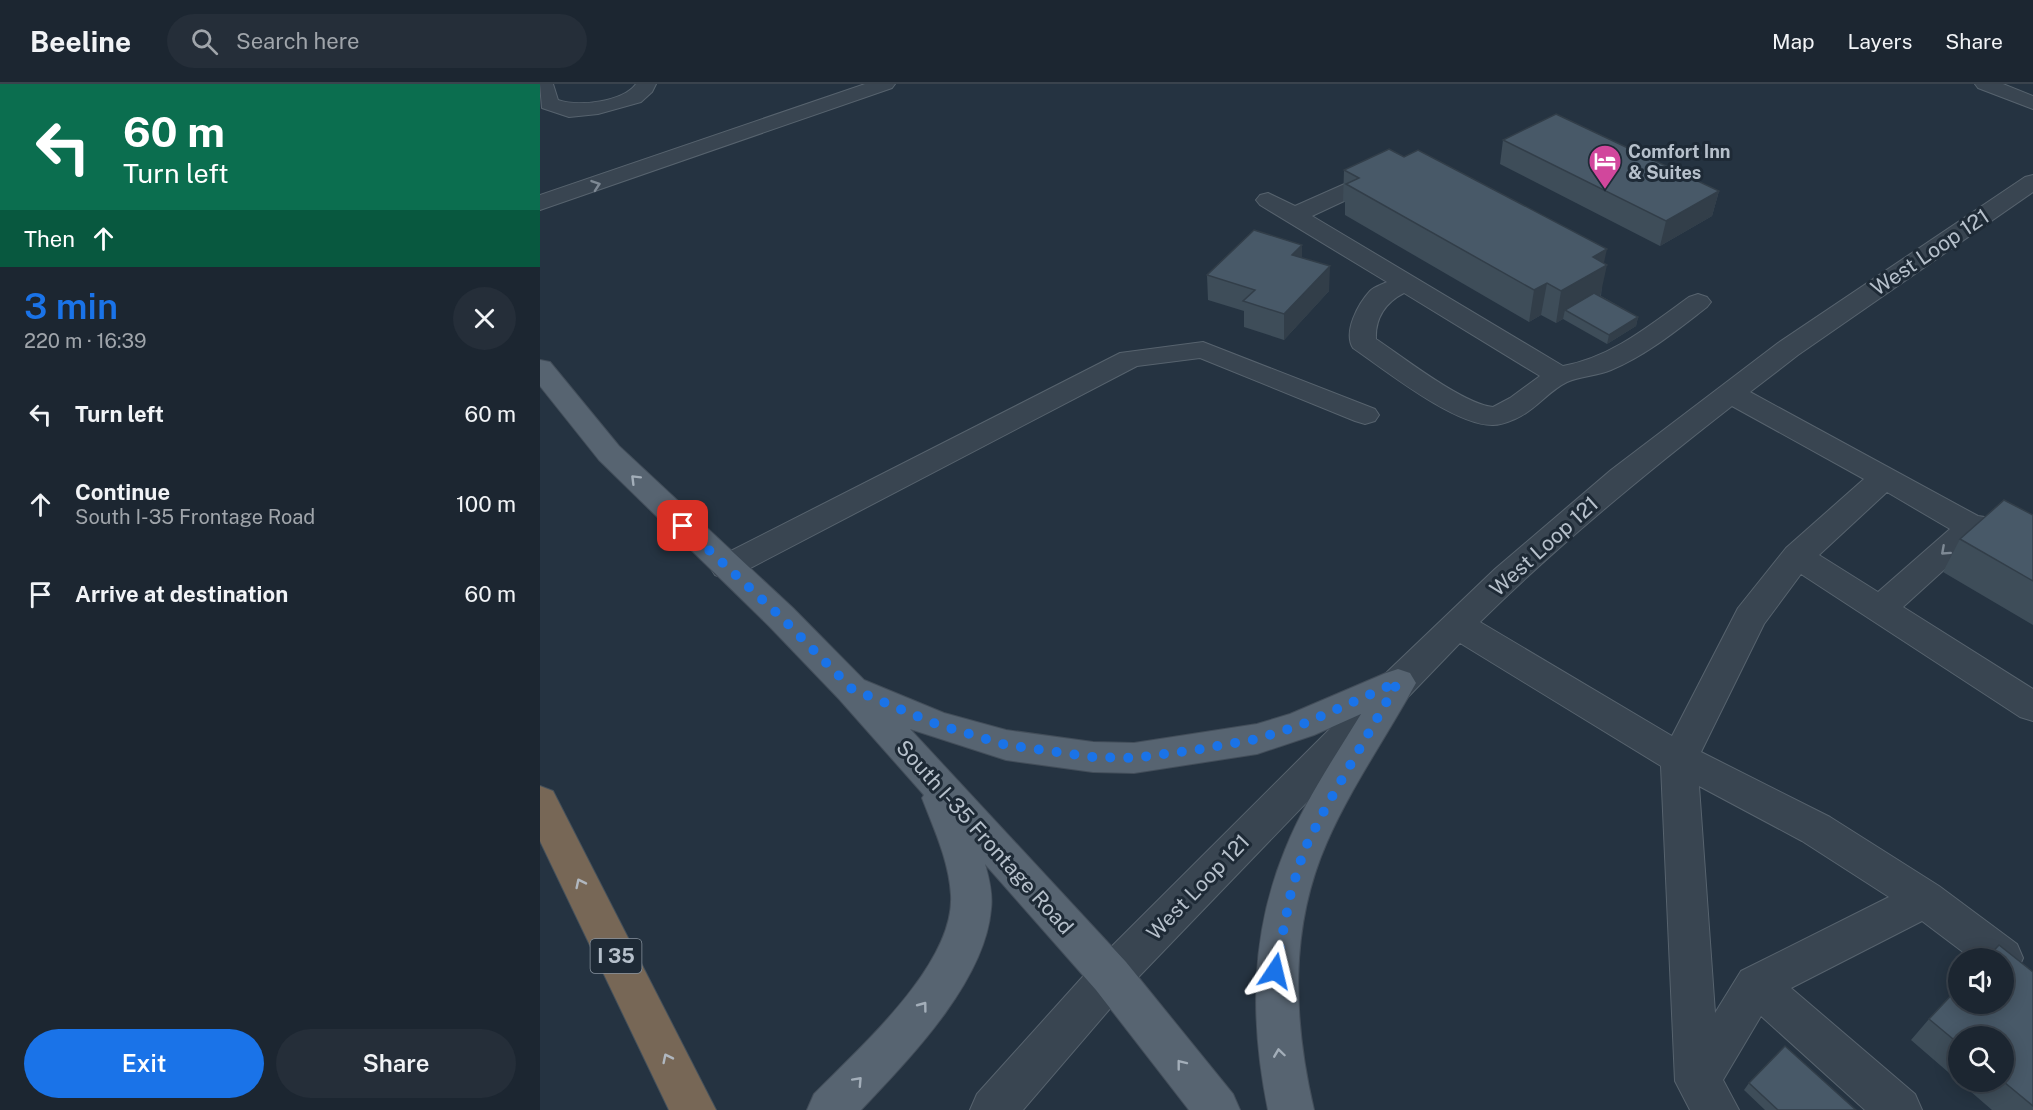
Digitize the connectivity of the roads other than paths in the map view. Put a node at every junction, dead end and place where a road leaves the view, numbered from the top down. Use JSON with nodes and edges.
{"nodes":[{"id":1,"x":543,"y":84,"type":"edge"},
{"id":2,"x":645,"y":84,"type":"edge"},
{"id":3,"x":838,"y":84,"type":"edge"},
{"id":4,"x":885,"y":84,"type":"edge"},
{"id":5,"x":1985,"y":84,"type":"edge"},
{"id":6,"x":2033,"y":103,"type":"edge"},
{"id":7,"x":640,"y":147,"type":"dead end"},
{"id":8,"x":1399,"y":167,"type":"edge"},
{"id":9,"x":2033,"y":182,"type":"edge"},
{"id":10,"x":2008,"y":198,"type":"junction"},
{"id":11,"x":1268,"y":200,"type":"dead end"},
{"id":12,"x":540,"y":203,"type":"edge"},
{"id":13,"x":2033,"y":209,"type":"edge"},
{"id":14,"x":1294,"y":216,"type":"junction"},
{"id":15,"x":1405,"y":283,"type":"junction"},
{"id":16,"x":1698,"y":302,"type":"dead end"},
{"id":17,"x":540,"y":368,"type":"edge"},
{"id":18,"x":1559,"y":375,"type":"junction"},
{"id":19,"x":1730,"y":393,"type":"junction"},
{"id":20,"x":1365,"y":415,"type":"dead end"},
{"id":21,"x":1885,"y":477,"type":"junction"},
{"id":22,"x":1972,"y":527,"type":"junction"},
{"id":23,"x":2033,"y":544,"type":"edge"},
{"id":24,"x":1797,"y":556,"type":"junction"},
{"id":25,"x":726,"y":567,"type":"junction"},
{"id":26,"x":1880,"y":609,"type":"junction"},
{"id":27,"x":1458,"y":625,"type":"junction"},
{"id":28,"x":1398,"y":682,"type":"junction"},
{"id":29,"x":852,"y":689,"type":"junction"},
{"id":30,"x":2033,"y":707,"type":"edge"},
{"id":31,"x":1679,"y":758,"type":"junction"},
{"id":32,"x":935,"y":782,"type":"junction"},
{"id":33,"x":540,"y":802,"type":"edge"},
{"id":34,"x":1925,"y":899,"type":"junction"},
{"id":35,"x":1989,"y":948,"type":"edge"},
{"id":36,"x":2014,"y":967,"type":"edge"},
{"id":37,"x":1111,"y":976,"type":"junction"},
{"id":38,"x":2033,"y":982,"type":"edge"},
{"id":39,"x":1756,"y":985,"type":"junction"},
{"id":40,"x":1707,"y":1095,"type":"edge"},
{"id":41,"x":1885,"y":1105,"type":"edge"},
{"id":42,"x":693,"y":1110,"type":"edge"},
{"id":43,"x":830,"y":1110,"type":"edge"},
{"id":44,"x":993,"y":1110,"type":"edge"},
{"id":45,"x":1217,"y":1110,"type":"edge"},
{"id":46,"x":1291,"y":1110,"type":"edge"}],
"edges":[{"from":1,"to":2,"type":"street"},
{"from":3,"to":7,"type":"street"},
{"from":12,"to":4,"type":"street","one_way":true},
{"from":5,"to":6,"type":"street"},
{"from":8,"to":14,"type":"street"},
{"from":9,"to":10,"type":"street","name":"West Loop 121"},
{"from":10,"to":13,"type":"street"},
{"from":10,"to":19,"type":"street","name":"West Loop 121"},
{"from":11,"to":14,"type":"street"},
{"from":14,"to":15,"type":"street"},
{"from":15,"to":18,"type":"street"},
{"from":15,"to":18,"type":"street"},
{"from":16,"to":18,"type":"street"},
{"from":25,"to":17,"type":"main road","name":"South I-35 Frontage Road","one_way":true},
{"from":19,"to":21,"type":"street"},
{"from":19,"to":27,"type":"street","name":"West Loop 121"},
{"from":20,"to":25,"type":"street"},
{"from":21,"to":22,"type":"street"},
{"from":21,"to":24,"type":"street"},
{"from":22,"to":23,"type":"street"},
{"from":22,"to":26,"type":"street","one_way":true},
{"from":24,"to":26,"type":"street"},
{"from":24,"to":31,"type":"street"},
{"from":25,"to":29,"type":"main road","name":"South I-35 Frontage Road"},
{"from":26,"to":30,"type":"street"},
{"from":27,"to":28,"type":"street","name":"West Loop 121"},
{"from":27,"to":31,"type":"street"},
{"from":28,"to":29,"type":"main road"},
{"from":28,"to":37,"type":"street","name":"West Loop 121"},
{"from":46,"to":28,"type":"main road","one_way":true},
{"from":29,"to":32,"type":"main road","name":"South I-35 Frontage Road"},
{"from":31,"to":34,"type":"street"},
{"from":31,"to":40,"type":"street"},
{"from":32,"to":37,"type":"main road","name":"South I-35 Frontage Road"},
{"from":43,"to":32,"type":"main road","one_way":true},
{"from":42,"to":33,"type":"highway","number":"I 35","one_way":true},
{"from":34,"to":35,"type":"street"},
{"from":34,"to":39,"type":"street"},
{"from":36,"to":38,"type":"street"},
{"from":37,"to":44,"type":"street","name":"West Loop 121"},
{"from":45,"to":37,"type":"main road","name":"South I-35 Frontage Road","one_way":true},
{"from":39,"to":40,"type":"street"},
{"from":39,"to":41,"type":"street"}]}
